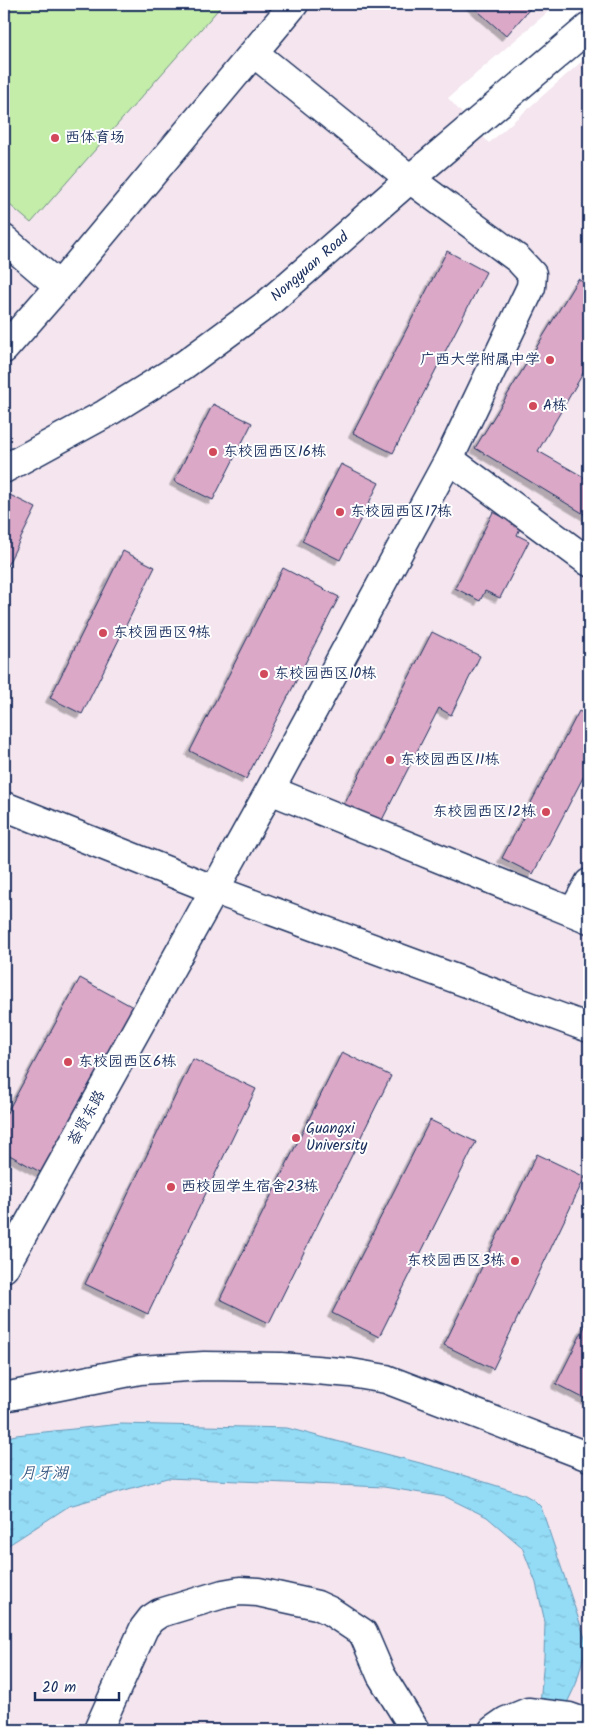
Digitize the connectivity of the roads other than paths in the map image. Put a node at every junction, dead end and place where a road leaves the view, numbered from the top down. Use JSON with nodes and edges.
{"nodes":[{"id":1,"x":294,"y":4,"type":"edge"},
{"id":2,"x":589,"y":27,"type":"edge"},
{"id":3,"x":254,"y":53,"type":"junction"},
{"id":4,"x":410,"y":179,"type":"junction"},
{"id":5,"x":4,"y":239,"type":"edge"},
{"id":6,"x":59,"y":286,"type":"junction"},
{"id":7,"x":4,"y":349,"type":"edge"},
{"id":8,"x":449,"y":459,"type":"junction"},
{"id":9,"x":7,"y":467,"type":"edge"},
{"id":10,"x":589,"y":562,"type":"edge"},
{"id":11,"x":270,"y":790,"type":"junction"},
{"id":12,"x":4,"y":806,"type":"edge"},
{"id":13,"x":589,"y":883,"type":"edge"},
{"id":14,"x":215,"y":890,"type":"junction"},
{"id":15,"x":581,"y":916,"type":"edge"},
{"id":16,"x":589,"y":1028,"type":"edge"},
{"id":17,"x":4,"y":1268,"type":"edge"},
{"id":18,"x":4,"y":1397,"type":"edge"},
{"id":19,"x":589,"y":1457,"type":"edge"},
{"id":20,"x":579,"y":1721,"type":"edge"},
{"id":21,"x":98,"y":1730,"type":"edge"},
{"id":22,"x":415,"y":1730,"type":"edge"},
{"id":23,"x":493,"y":1730,"type":"edge"}],
"edges":[{"from":1,"to":3,"type":"street"},
{"from":2,"to":4,"type":"street","name":"Nongyuan Road"},
{"from":3,"to":4,"type":"street"},
{"from":3,"to":6,"type":"street"},
{"from":4,"to":8,"type":"street","name":"荟贤东路"},
{"from":4,"to":9,"type":"street","name":"Nongyuan Road"},
{"from":5,"to":6,"type":"street"},
{"from":6,"to":7,"type":"street"},
{"from":8,"to":10,"type":"street"},
{"from":8,"to":11,"type":"street","name":"荟贤东路"},
{"from":11,"to":14,"type":"street","name":"荟贤东路"},
{"from":11,"to":15,"type":"street"},
{"from":12,"to":14,"type":"street"},
{"from":13,"to":15,"type":"street"},
{"from":14,"to":16,"type":"street"},
{"from":14,"to":17,"type":"street","name":"荟贤东路"},
{"from":18,"to":19,"type":"street"},
{"from":20,"to":23,"type":"street"},
{"from":21,"to":22,"type":"street"}]}
